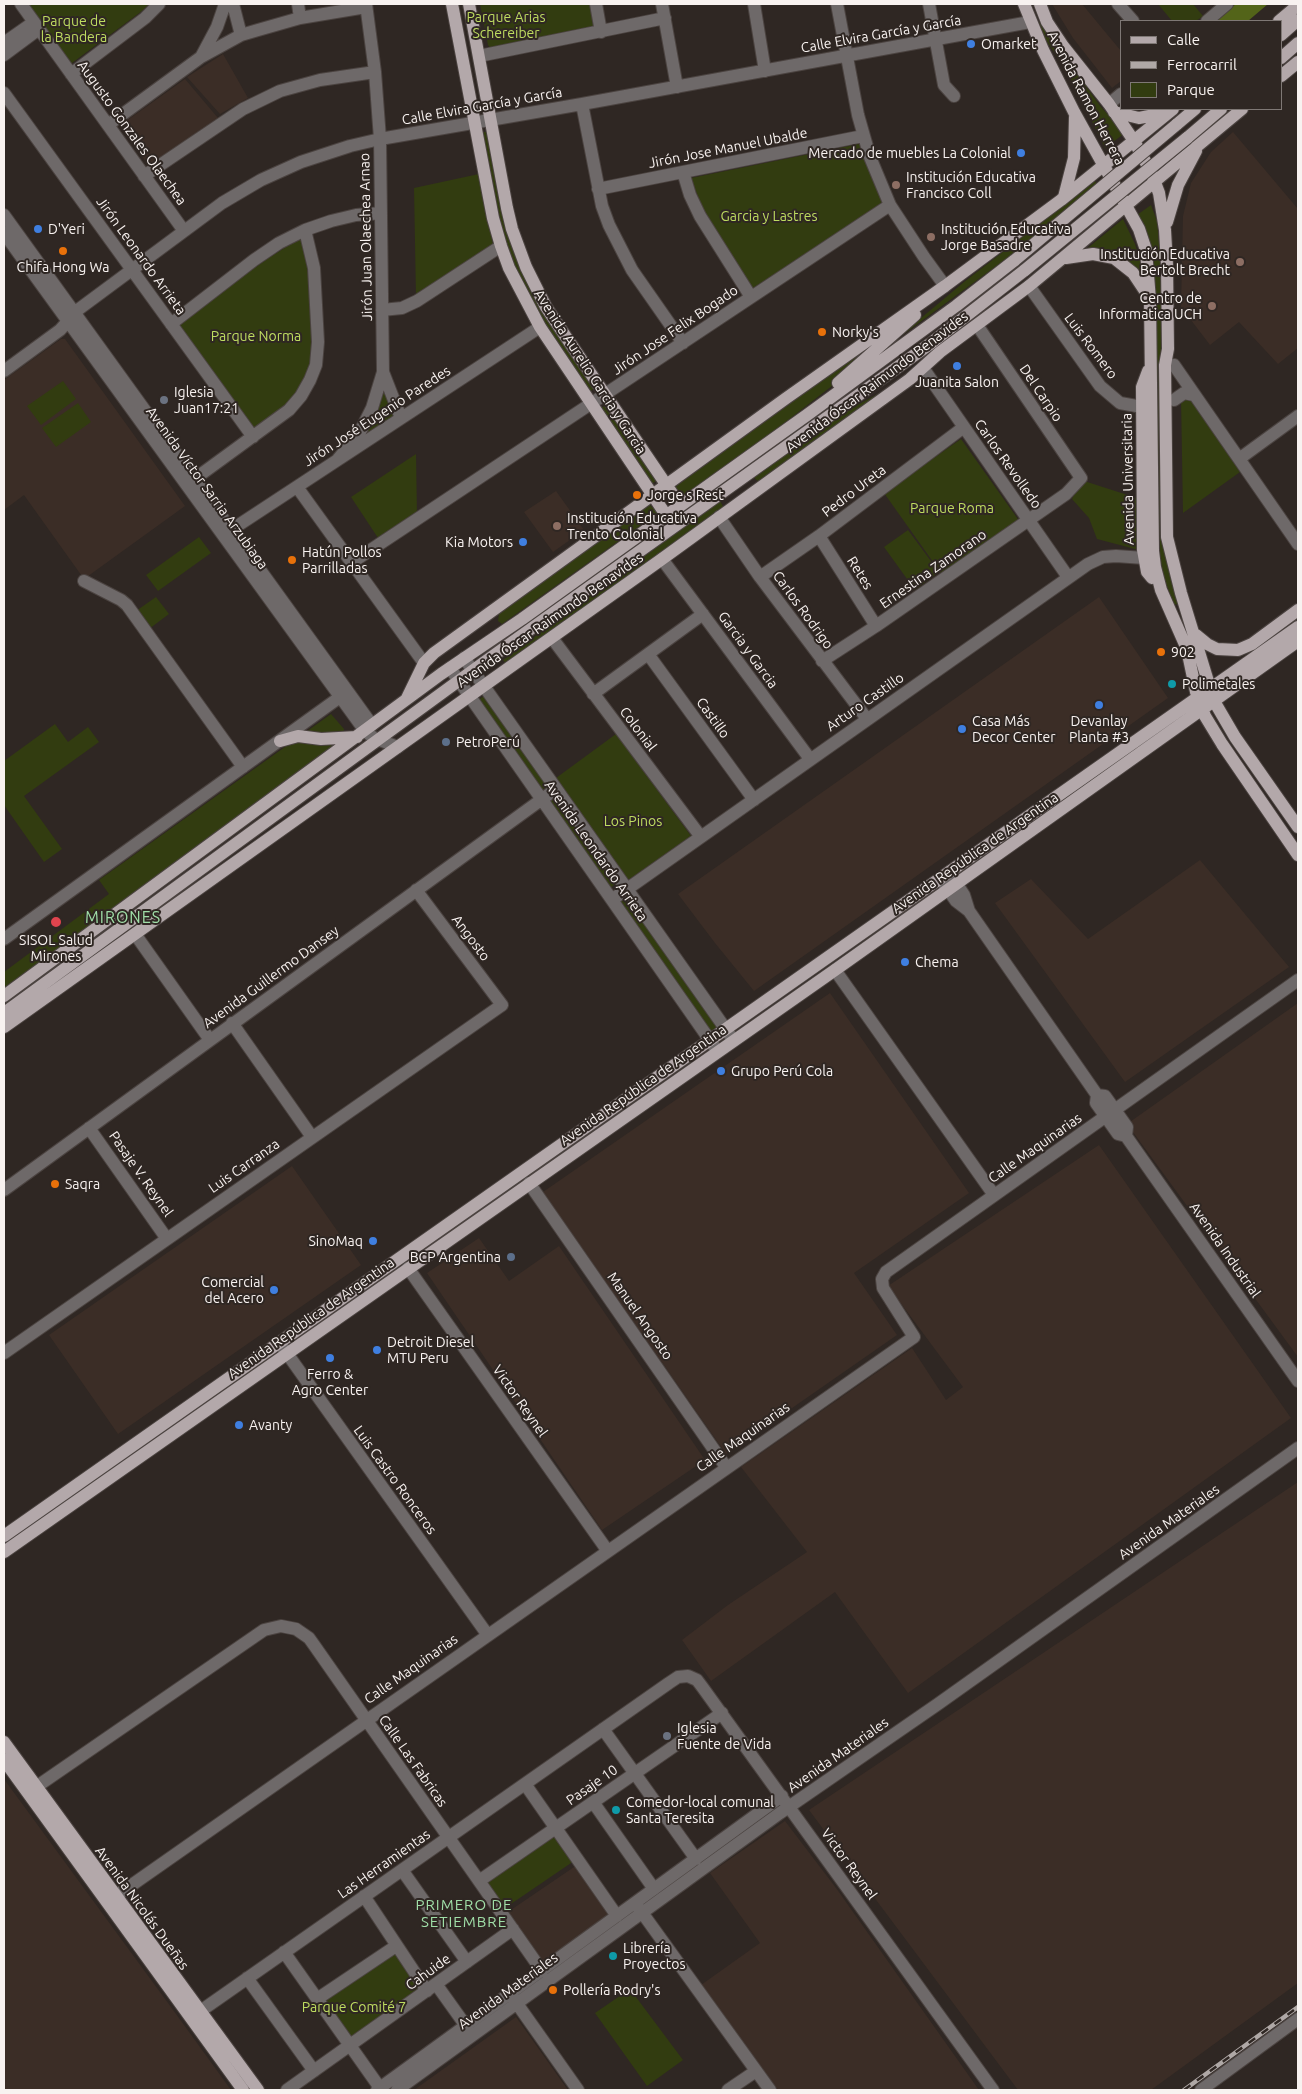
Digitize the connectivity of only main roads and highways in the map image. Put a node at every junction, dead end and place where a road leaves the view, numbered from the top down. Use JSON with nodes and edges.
{"nodes":[{"id":1,"x":452,"y":4,"type":"edge"},
{"id":2,"x":469,"y":4,"type":"edge"},
{"id":3,"x":1024,"y":4,"type":"edge"},
{"id":4,"x":1040,"y":4,"type":"edge"},
{"id":5,"x":1298,"y":5,"type":"edge"},
{"id":6,"x":1279,"y":20,"type":"edge"},
{"id":7,"x":1298,"y":20,"type":"edge"},
{"id":8,"x":1282,"y":34,"type":"edge"},
{"id":9,"x":1298,"y":43,"type":"edge"},
{"id":10,"x":1282,"y":57,"type":"edge"},
{"id":11,"x":1298,"y":62,"type":"edge"},
{"id":12,"x":1282,"y":75,"type":"edge"},
{"id":13,"x":1111,"y":108,"type":"junction"},
{"id":14,"x":1194,"y":110,"type":"edge"},
{"id":15,"x":1220,"y":110,"type":"edge"},
{"id":16,"x":1241,"y":110,"type":"edge"},
{"id":17,"x":1074,"y":112,"type":"junction"},
{"id":18,"x":1170,"y":112,"type":"edge"},
{"id":19,"x":1134,"y":141,"type":"junction"},
{"id":20,"x":1202,"y":142,"type":"junction"},
{"id":21,"x":1190,"y":152,"type":"junction"},
{"id":22,"x":1104,"y":165,"type":"junction"},
{"id":23,"x":1155,"y":181,"type":"junction"},
{"id":24,"x":1062,"y":198,"type":"junction"},
{"id":25,"x":1126,"y":205,"type":"junction"},
{"id":26,"x":1166,"y":230,"type":"junction"},
{"id":27,"x":1091,"y":235,"type":"junction"},
{"id":28,"x":1060,"y":260,"type":"junction"},
{"id":29,"x":945,"y":286,"type":"junction"},
{"id":30,"x":1150,"y":300,"type":"junction"},
{"id":31,"x":1168,"y":350,"type":"junction"},
{"id":32,"x":940,"y":352,"type":"junction"},
{"id":33,"x":1151,"y":364,"type":"junction"},
{"id":34,"x":807,"y":415,"type":"junction"},
{"id":35,"x":829,"y":415,"type":"junction"},
{"id":36,"x":667,"y":485,"type":"junction"},
{"id":37,"x":652,"y":496,"type":"junction"},
{"id":38,"x":680,"y":505,"type":"junction"},
{"id":39,"x":666,"y":515,"type":"junction"},
{"id":40,"x":1172,"y":554,"type":"junction"},
{"id":41,"x":1161,"y":590,"type":"junction"},
{"id":42,"x":1185,"y":605,"type":"junction"},
{"id":43,"x":1170,"y":610,"type":"junction"},
{"id":44,"x":1298,"y":610,"type":"edge"},
{"id":45,"x":1298,"y":627,"type":"edge"},
{"id":46,"x":1195,"y":634,"type":"junction"},
{"id":47,"x":1268,"y":640,"type":"junction"},
{"id":48,"x":1298,"y":641,"type":"edge"},
{"id":49,"x":1212,"y":695,"type":"junction"},
{"id":50,"x":406,"y":700,"type":"junction"},
{"id":51,"x":1200,"y":704,"type":"junction"},
{"id":52,"x":365,"y":731,"type":"junction"},
{"id":53,"x":280,"y":741,"type":"road end"},
{"id":54,"x":337,"y":791,"type":"junction"},
{"id":55,"x":286,"y":808,"type":"junction"},
{"id":56,"x":1298,"y":827,"type":"edge"},
{"id":57,"x":1298,"y":855,"type":"edge"},
{"id":58,"x":4,"y":996,"type":"edge"},
{"id":59,"x":4,"y":1013,"type":"edge"},
{"id":60,"x":4,"y":1027,"type":"edge"},
{"id":61,"x":730,"y":1035,"type":"junction"},
{"id":62,"x":714,"y":1046,"type":"junction"},
{"id":63,"x":283,"y":1348,"type":"junction"},
{"id":64,"x":4,"y":1536,"type":"edge"},
{"id":65,"x":4,"y":1552,"type":"edge"},
{"id":66,"x":4,"y":1742,"type":"edge"},
{"id":67,"x":4,"y":1760,"type":"edge"},
{"id":68,"x":151,"y":1955,"type":"junction"},
{"id":69,"x":195,"y":2015,"type":"junction"},
{"id":70,"x":243,"y":2090,"type":"edge"},
{"id":71,"x":258,"y":2090,"type":"edge"}],
"edges":[{"from":1,"to":37,"type":"main road","name":"Avenida Aurelio Garcia y Garcia"},
{"from":2,"to":36,"type":"main road","name":"Avenida Aurelio Garcia y Garcia"},
{"from":3,"to":17,"type":"main road","name":"Avenida Ramon Herrera"},
{"from":4,"to":13,"type":"main road","name":"Avenida Ramon Herrera"},
{"from":5,"to":6,"type":"main road"},
{"from":7,"to":8,"type":"main road"},
{"from":9,"to":10,"type":"main road"},
{"from":11,"to":12,"type":"main road"},
{"from":13,"to":18,"type":"main road"},
{"from":13,"to":19,"type":"main road","name":"Avenida Ramon Herrera"},
{"from":14,"to":34,"type":"main road","name":"Avenida Óscar Raimundo Benavides","bridge":true},
{"from":15,"to":35,"type":"main road","name":"Avenida Óscar Raimundo Benavides","bridge":true},
{"from":16,"to":20,"type":"main road","name":"Avenida Óscar Raimundo Benavides"},
{"from":17,"to":22,"type":"main road","name":"Avenida Ramon Herrera"},
{"from":17,"to":24,"type":"main road"},
{"from":18,"to":19,"type":"main road","name":"Avenida Óscar Raimundo Benavides"},
{"from":18,"to":21,"type":"main road"},
{"from":19,"to":22,"type":"main road","name":"Avenida Óscar Raimundo Benavides"},
{"from":19,"to":23,"type":"main road"},
{"from":20,"to":21,"type":"main road","name":"Avenida Óscar Raimundo Benavides"},
{"from":20,"to":26,"type":"main road"},
{"from":21,"to":23,"type":"main road","name":"Avenida Óscar Raimundo Benavides"},
{"from":22,"to":24,"type":"main road","name":"Avenida Óscar Raimundo Benavides"},
{"from":22,"to":25,"type":"main road","name":"Avenida Ramon Herrera"},
{"from":23,"to":25,"type":"main road","name":"Avenida Óscar Raimundo Benavides"},
{"from":23,"to":26,"type":"main road"},
{"from":24,"to":27,"type":"main road"},
{"from":24,"to":29,"type":"main road","name":"Avenida Óscar Raimundo Benavides"},
{"from":25,"to":27,"type":"main road","name":"Avenida Óscar Raimundo Benavides"},
{"from":25,"to":30,"type":"main road","name":"Avenida Universitaria"},
{"from":26,"to":31,"type":"main road"},
{"from":27,"to":28,"type":"main road","name":"Avenida Óscar Raimundo Benavides"},
{"from":28,"to":30,"type":"main road"},
{"from":28,"to":32,"type":"main road","name":"Avenida Óscar Raimundo Benavides"},
{"from":29,"to":34,"type":"main road"},
{"from":29,"to":36,"type":"main road","name":"Avenida Óscar Raimundo Benavides"},
{"from":30,"to":33,"type":"main road","name":"Avenida Universitaria"},
{"from":31,"to":40,"type":"main road"},
{"from":31,"to":40,"type":"main road"},
{"from":32,"to":35,"type":"main road"},
{"from":32,"to":54,"type":"main road","name":"Avenida Óscar Raimundo Benavides"},
{"from":33,"to":41,"type":"main road","name":"Avenida Universitaria"},
{"from":33,"to":41,"type":"main road","name":"Avenida Universitaria"},
{"from":34,"to":38,"type":"main road","name":"Avenida Óscar Raimundo Benavides"},
{"from":35,"to":55,"type":"main road","name":"Avenida Óscar Raimundo Benavides"},
{"from":36,"to":37,"type":"main road","name":"Avenida Óscar Raimundo Benavides"},
{"from":36,"to":38,"type":"main road","name":"Avenida Aurelio Garcia y Garcia"},
{"from":37,"to":39,"type":"main road","name":"Avenida Aurelio Garcia y Garcia"},
{"from":37,"to":50,"type":"main road","name":"Avenida Óscar Raimundo Benavides"},
{"from":38,"to":39,"type":"main road","name":"Avenida Óscar Raimundo Benavides"},
{"from":39,"to":50,"type":"main road","name":"Avenida Óscar Raimundo Benavides"},
{"from":40,"to":42,"type":"main road"},
{"from":41,"to":43,"type":"main road","name":"Avenida Universitaria"},
{"from":42,"to":43,"type":"main road"},
{"from":42,"to":46,"type":"main road"},
{"from":43,"to":51,"type":"main road","name":"Avenida Universitaria"},
{"from":44,"to":47,"type":"main road"},
{"from":45,"to":47,"type":"main road","name":"Avenida República de Argentina"},
{"from":46,"to":47,"type":"main road"},
{"from":46,"to":49,"type":"main road"},
{"from":47,"to":49,"type":"main road","name":"Avenida República de Argentina"},
{"from":48,"to":49,"type":"main road","name":"Avenida República de Argentina"},
{"from":49,"to":51,"type":"main road","name":"Avenida República de Argentina"},
{"from":49,"to":56,"type":"main road"},
{"from":50,"to":52,"type":"main road","name":"Avenida Óscar Raimundo Benavides"},
{"from":51,"to":57,"type":"main road","name":"Avenida Universitaria"},
{"from":51,"to":61,"type":"main road","name":"Avenida República de Argentina"},
{"from":51,"to":61,"type":"main road","name":"Avenida República de Argentina"},
{"from":52,"to":53,"type":"main road"},
{"from":52,"to":58,"type":"main road","name":"Avenida Óscar Raimundo Benavides"},
{"from":54,"to":55,"type":"main road"},
{"from":54,"to":60,"type":"main road","name":"Avenida Óscar Raimundo Benavides"},
{"from":55,"to":59,"type":"main road","name":"Avenida Óscar Raimundo Benavides"},
{"from":61,"to":62,"type":"main road","name":"Avenida República de Argentina"},
{"from":62,"to":63,"type":"main road","name":"Avenida República de Argentina"},
{"from":62,"to":63,"type":"main road","name":"Avenida República de Argentina"},
{"from":63,"to":64,"type":"main road","name":"Avenida República de Argentina"},
{"from":63,"to":65,"type":"main road","name":"Avenida República de Argentina"},
{"from":66,"to":68,"type":"main road","name":"Avenida Nicolás Dueñas"},
{"from":67,"to":68,"type":"main road","name":"Avenida Nicolás Dueñas"},
{"from":68,"to":69,"type":"main road","name":"Avenida Nicolás Dueñas"},
{"from":69,"to":70,"type":"main road","name":"Avenida Nicolás Dueñas"},
{"from":69,"to":71,"type":"main road","name":"Avenida Nicolás Dueñas"}]}
